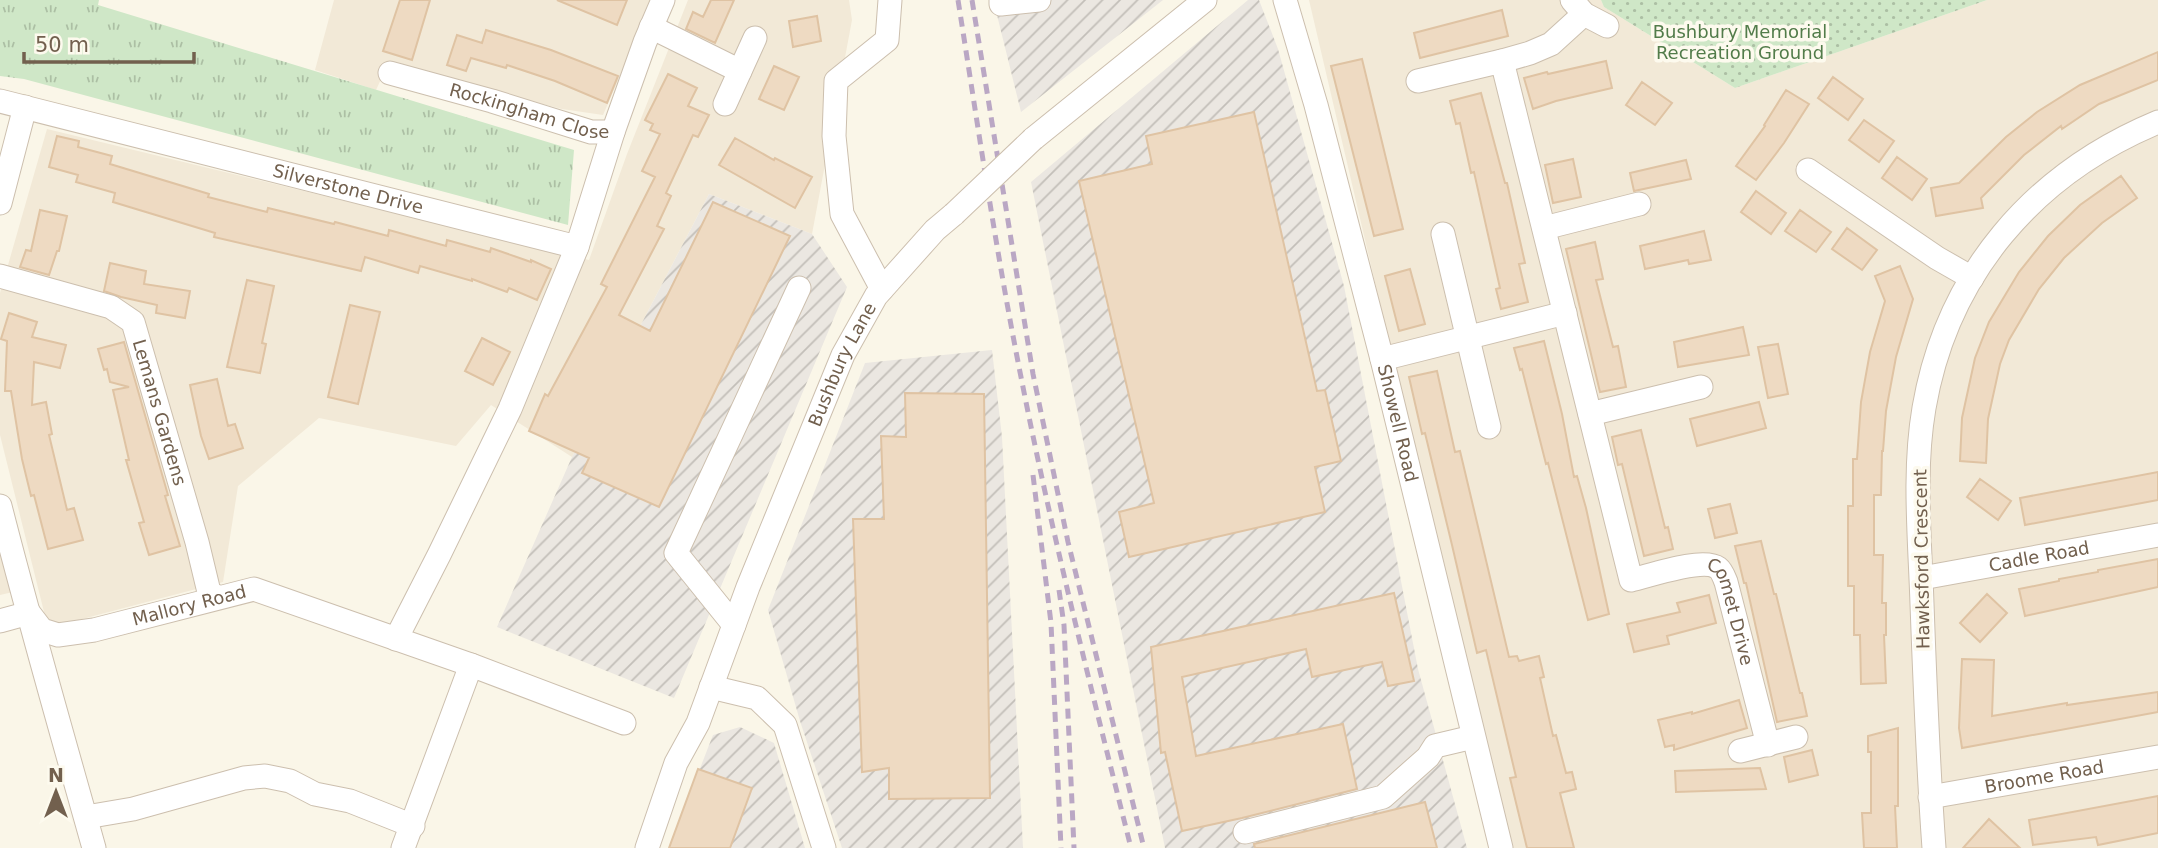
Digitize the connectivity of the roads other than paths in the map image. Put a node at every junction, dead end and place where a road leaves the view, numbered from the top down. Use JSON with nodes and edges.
{"nodes":[{"id":1,"x":663,"y":0,"type":"edge"},
{"id":2,"x":890,"y":0,"type":"edge"},
{"id":3,"x":1001,"y":0,"type":"edge"},
{"id":4,"x":1039,"y":0,"type":"edge"},
{"id":5,"x":1205,"y":0,"type":"edge"},
{"id":6,"x":1285,"y":0,"type":"edge"},
{"id":7,"x":1578,"y":7,"type":"edge"},
{"id":8,"x":1607,"y":26,"type":"dead end"},
{"id":9,"x":651,"y":27,"type":"junction"},
{"id":10,"x":755,"y":38,"type":"dead end"},
{"id":11,"x":1502,"y":61,"type":"junction"},
{"id":12,"x":740,"y":71,"type":"junction"},
{"id":13,"x":390,"y":74,"type":"dead end"},
{"id":14,"x":1418,"y":80,"type":"dead end"},
{"id":15,"x":0,"y":101,"type":"edge"},
{"id":16,"x":725,"y":104,"type":"dead end"},
{"id":17,"x":25,"y":107,"type":"junction"},
{"id":18,"x":2158,"y":122,"type":"edge"},
{"id":19,"x":613,"y":132,"type":"junction"},
{"id":20,"x":1808,"y":170,"type":"dead end"},
{"id":21,"x":0,"y":203,"type":"edge"},
{"id":22,"x":1639,"y":204,"type":"dead end"},
{"id":23,"x":1544,"y":228,"type":"junction"},
{"id":24,"x":1443,"y":234,"type":"dead end"},
{"id":25,"x":577,"y":247,"type":"junction"},
{"id":26,"x":0,"y":276,"type":"edge"},
{"id":27,"x":1972,"y":278,"type":"junction"},
{"id":28,"x":799,"y":288,"type":"dead end"},
{"id":29,"x":882,"y":289,"type":"junction"},
{"id":30,"x":1565,"y":313,"type":"junction"},
{"id":31,"x":1468,"y":337,"type":"junction"},
{"id":32,"x":1382,"y":359,"type":"junction"},
{"id":33,"x":1701,"y":387,"type":"dead end"},
{"id":34,"x":1590,"y":414,"type":"junction"},
{"id":35,"x":1489,"y":427,"type":"dead end"},
{"id":36,"x":0,"y":506,"type":"edge"},
{"id":37,"x":2158,"y":535,"type":"edge"},
{"id":38,"x":1922,"y":578,"type":"junction"},
{"id":39,"x":217,"y":597,"type":"junction"},
{"id":40,"x":29,"y":613,"type":"junction"},
{"id":41,"x":0,"y":621,"type":"edge"},
{"id":42,"x":734,"y":625,"type":"junction"},
{"id":43,"x":396,"y":639,"type":"junction"},
{"id":44,"x":469,"y":671,"type":"junction"},
{"id":45,"x":711,"y":687,"type":"junction"},
{"id":46,"x":624,"y":723,"type":"dead end"},
{"id":47,"x":1473,"y":737,"type":"junction"},
{"id":48,"x":1796,"y":737,"type":"dead end"},
{"id":49,"x":1768,"y":744,"type":"junction"},
{"id":50,"x":1740,"y":751,"type":"dead end"},
{"id":51,"x":2158,"y":757,"type":"edge"},
{"id":52,"x":1930,"y":797,"type":"junction"},
{"id":53,"x":86,"y":817,"type":"junction"},
{"id":54,"x":413,"y":825,"type":"junction"},
{"id":55,"x":1245,"y":832,"type":"dead end"},
{"id":56,"x":94,"y":848,"type":"edge"},
{"id":57,"x":403,"y":848,"type":"edge"},
{"id":58,"x":647,"y":848,"type":"edge"},
{"id":59,"x":824,"y":848,"type":"edge"},
{"id":60,"x":1501,"y":848,"type":"edge"},
{"id":61,"x":1934,"y":848,"type":"edge"}],
"edges":[{"from":1,"to":9,"type":"street","name":"Rockingham Close"},
{"from":2,"to":29,"type":"street"},
{"from":3,"to":4,"type":"street"},
{"from":5,"to":29,"type":"street","name":"Bushbury Lane","bridge":true},
{"from":6,"to":32,"type":"street","name":"Showell Road"},
{"from":7,"to":8,"type":"street"},
{"from":7,"to":11,"type":"street"},
{"from":9,"to":12,"type":"street"},
{"from":9,"to":19,"type":"street","name":"Rockingham Close"},
{"from":10,"to":12,"type":"street"},
{"from":11,"to":14,"type":"street"},
{"from":11,"to":23,"type":"street","name":"Comet Drive"},
{"from":12,"to":16,"type":"street"},
{"from":13,"to":19,"type":"street","name":"Rockingham Close"},
{"from":15,"to":17,"type":"street","name":"Silverstone Drive"},
{"from":17,"to":21,"type":"street"},
{"from":17,"to":25,"type":"street","name":"Silverstone Drive"},
{"from":18,"to":27,"type":"street","name":"Hawksford Crescent"},
{"from":19,"to":25,"type":"street"},
{"from":20,"to":27,"type":"street"},
{"from":22,"to":23,"type":"street"},
{"from":23,"to":30,"type":"street","name":"Comet Drive"},
{"from":24,"to":31,"type":"street"},
{"from":25,"to":43,"type":"street"},
{"from":26,"to":39,"type":"street","name":"Lemans Gardens"},
{"from":27,"to":38,"type":"street","name":"Hawksford Crescent"},
{"from":28,"to":42,"type":"street"},
{"from":29,"to":42,"type":"street","name":"Bushbury Lane"},
{"from":30,"to":31,"type":"street"},
{"from":30,"to":34,"type":"street","name":"Comet Drive"},
{"from":31,"to":32,"type":"street"},
{"from":31,"to":35,"type":"street"},
{"from":32,"to":47,"type":"street","name":"Showell Road"},
{"from":33,"to":34,"type":"street"},
{"from":34,"to":49,"type":"street","name":"Comet Drive"},
{"from":36,"to":40,"type":"street"},
{"from":37,"to":38,"type":"street","name":"Cadle Road"},
{"from":38,"to":52,"type":"street","name":"Hawksford Crescent"},
{"from":39,"to":40,"type":"street","name":"Mallory Road"},
{"from":39,"to":43,"type":"street","name":"Mallory Road"},
{"from":40,"to":41,"type":"street"},
{"from":40,"to":53,"type":"street"},
{"from":42,"to":45,"type":"street","name":"Bushbury Lane"},
{"from":43,"to":44,"type":"street","name":"Mallory Road"},
{"from":44,"to":46,"type":"street","name":"Mallory Road"},
{"from":44,"to":54,"type":"street"},
{"from":45,"to":58,"type":"street","name":"Bushbury Lane"},
{"from":45,"to":59,"type":"street"},
{"from":47,"to":55,"type":"street"},
{"from":47,"to":60,"type":"street","name":"Showell Road"},
{"from":48,"to":49,"type":"street"},
{"from":49,"to":50,"type":"street"},
{"from":51,"to":52,"type":"street","name":"Broome Road"},
{"from":52,"to":61,"type":"street","name":"Hawksford Crescent"},
{"from":53,"to":54,"type":"street"},
{"from":53,"to":56,"type":"street"},
{"from":54,"to":57,"type":"street"}]}
